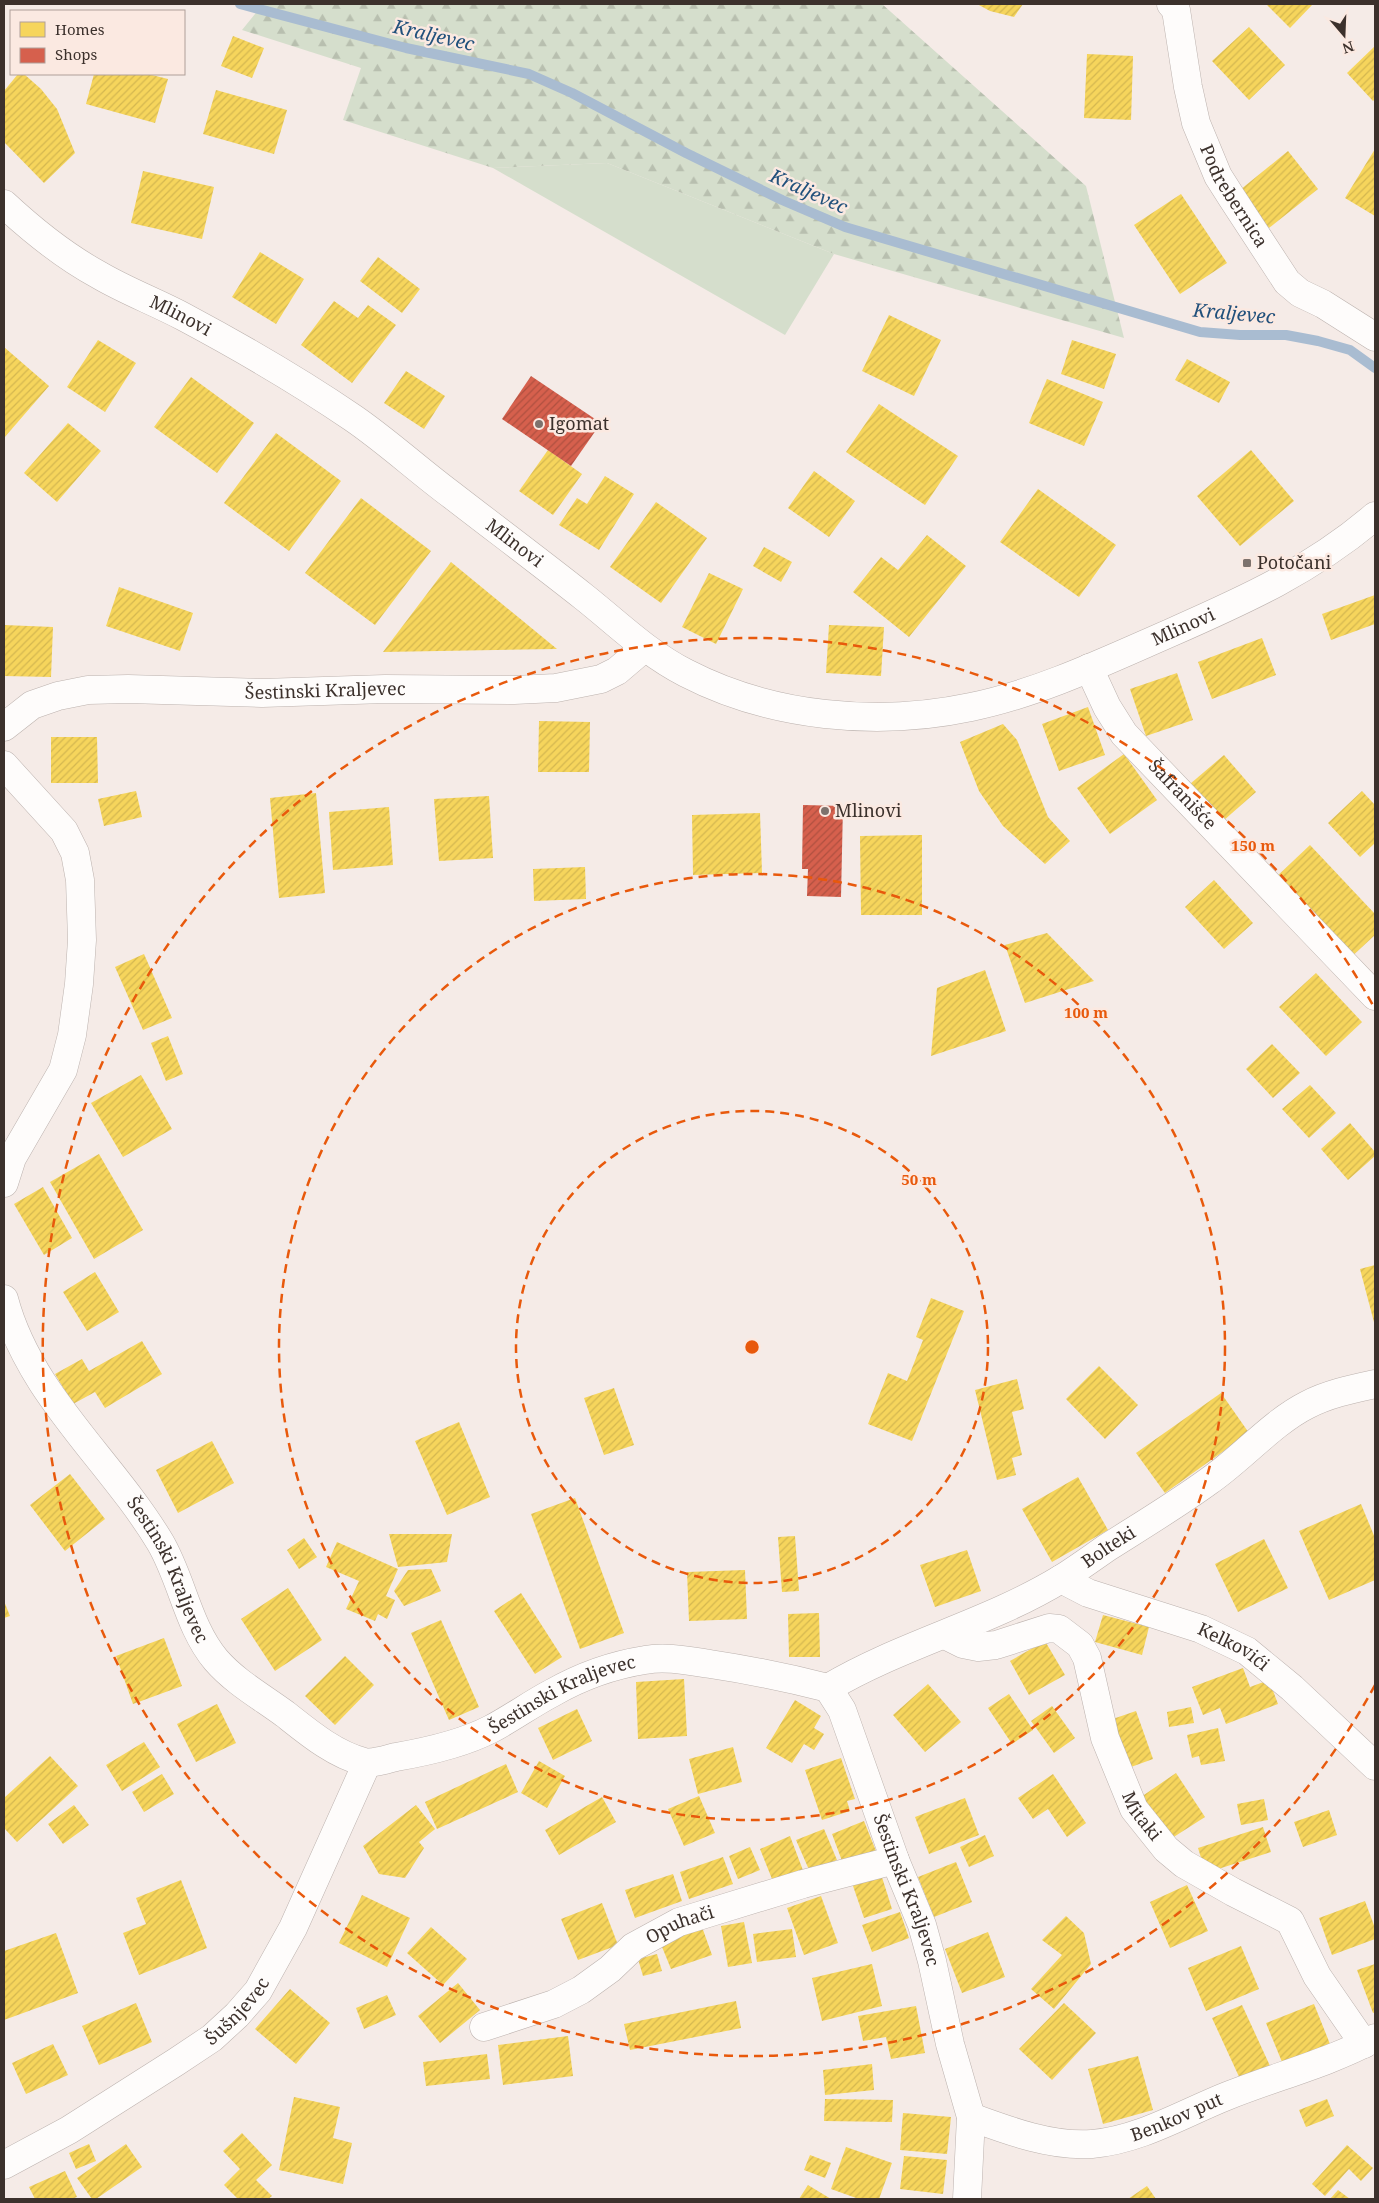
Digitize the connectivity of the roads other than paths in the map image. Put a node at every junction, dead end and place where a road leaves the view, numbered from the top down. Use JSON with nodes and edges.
{"nodes":[{"id":1,"x":1171,"y":4,"type":"edge"},
{"id":2,"x":4,"y":204,"type":"edge"},
{"id":3,"x":1375,"y":337,"type":"edge"},
{"id":4,"x":1372,"y":524,"type":"edge"},
{"id":5,"x":644,"y":648,"type":"junction"},
{"id":6,"x":1089,"y":668,"type":"junction"},
{"id":7,"x":4,"y":727,"type":"edge"},
{"id":8,"x":4,"y":766,"type":"edge"},
{"id":9,"x":1375,"y":996,"type":"edge"},
{"id":10,"x":4,"y":1183,"type":"edge"},
{"id":11,"x":4,"y":1299,"type":"edge"},
{"id":12,"x":1375,"y":1384,"type":"edge"},
{"id":13,"x":1061,"y":1579,"type":"junction"},
{"id":14,"x":945,"y":1636,"type":"junction"},
{"id":15,"x":828,"y":1688,"type":"junction"},
{"id":16,"x":367,"y":1763,"type":"junction"},
{"id":17,"x":1375,"y":1766,"type":"edge"},
{"id":18,"x":894,"y":1860,"type":"junction"},
{"id":19,"x":484,"y":2027,"type":"dead end"},
{"id":20,"x":1370,"y":2041,"type":"edge"},
{"id":21,"x":971,"y":2118,"type":"junction"},
{"id":22,"x":4,"y":2164,"type":"edge"},
{"id":23,"x":967,"y":2199,"type":"edge"}],
"edges":[{"from":1,"to":3,"type":"street","name":"Podrebernica"},
{"from":2,"to":5,"type":"street","name":"Mlinovi"},
{"from":4,"to":6,"type":"street","name":"Mlinovi"},
{"from":5,"to":6,"type":"street","name":"Mlinovi"},
{"from":5,"to":7,"type":"street","name":"Šestinski Kraljevec"},
{"from":6,"to":9,"type":"street","name":"Šafranišće"},
{"from":8,"to":10,"type":"street"},
{"from":11,"to":16,"type":"street","name":"Šestinski Kraljevec"},
{"from":12,"to":13,"type":"street","name":"Bolteki"},
{"from":13,"to":14,"type":"street","name":"Bolteki"},
{"from":13,"to":17,"type":"street","name":"Kelkovići"},
{"from":14,"to":15,"type":"street","name":"Bolteki"},
{"from":14,"to":20,"type":"street","name":"Mitaki"},
{"from":15,"to":16,"type":"street","name":"Šestinski Kraljevec"},
{"from":15,"to":18,"type":"street","name":"Šestinski Kraljevec"},
{"from":16,"to":22,"type":"street","name":"Šušnjevec"},
{"from":18,"to":19,"type":"street","name":"Opuhači"},
{"from":18,"to":21,"type":"street","name":"Šestinski Kraljevec"},
{"from":20,"to":21,"type":"street","name":"Benkov put"},
{"from":21,"to":23,"type":"street","name":"Šestinski Kraljevec"}]}
